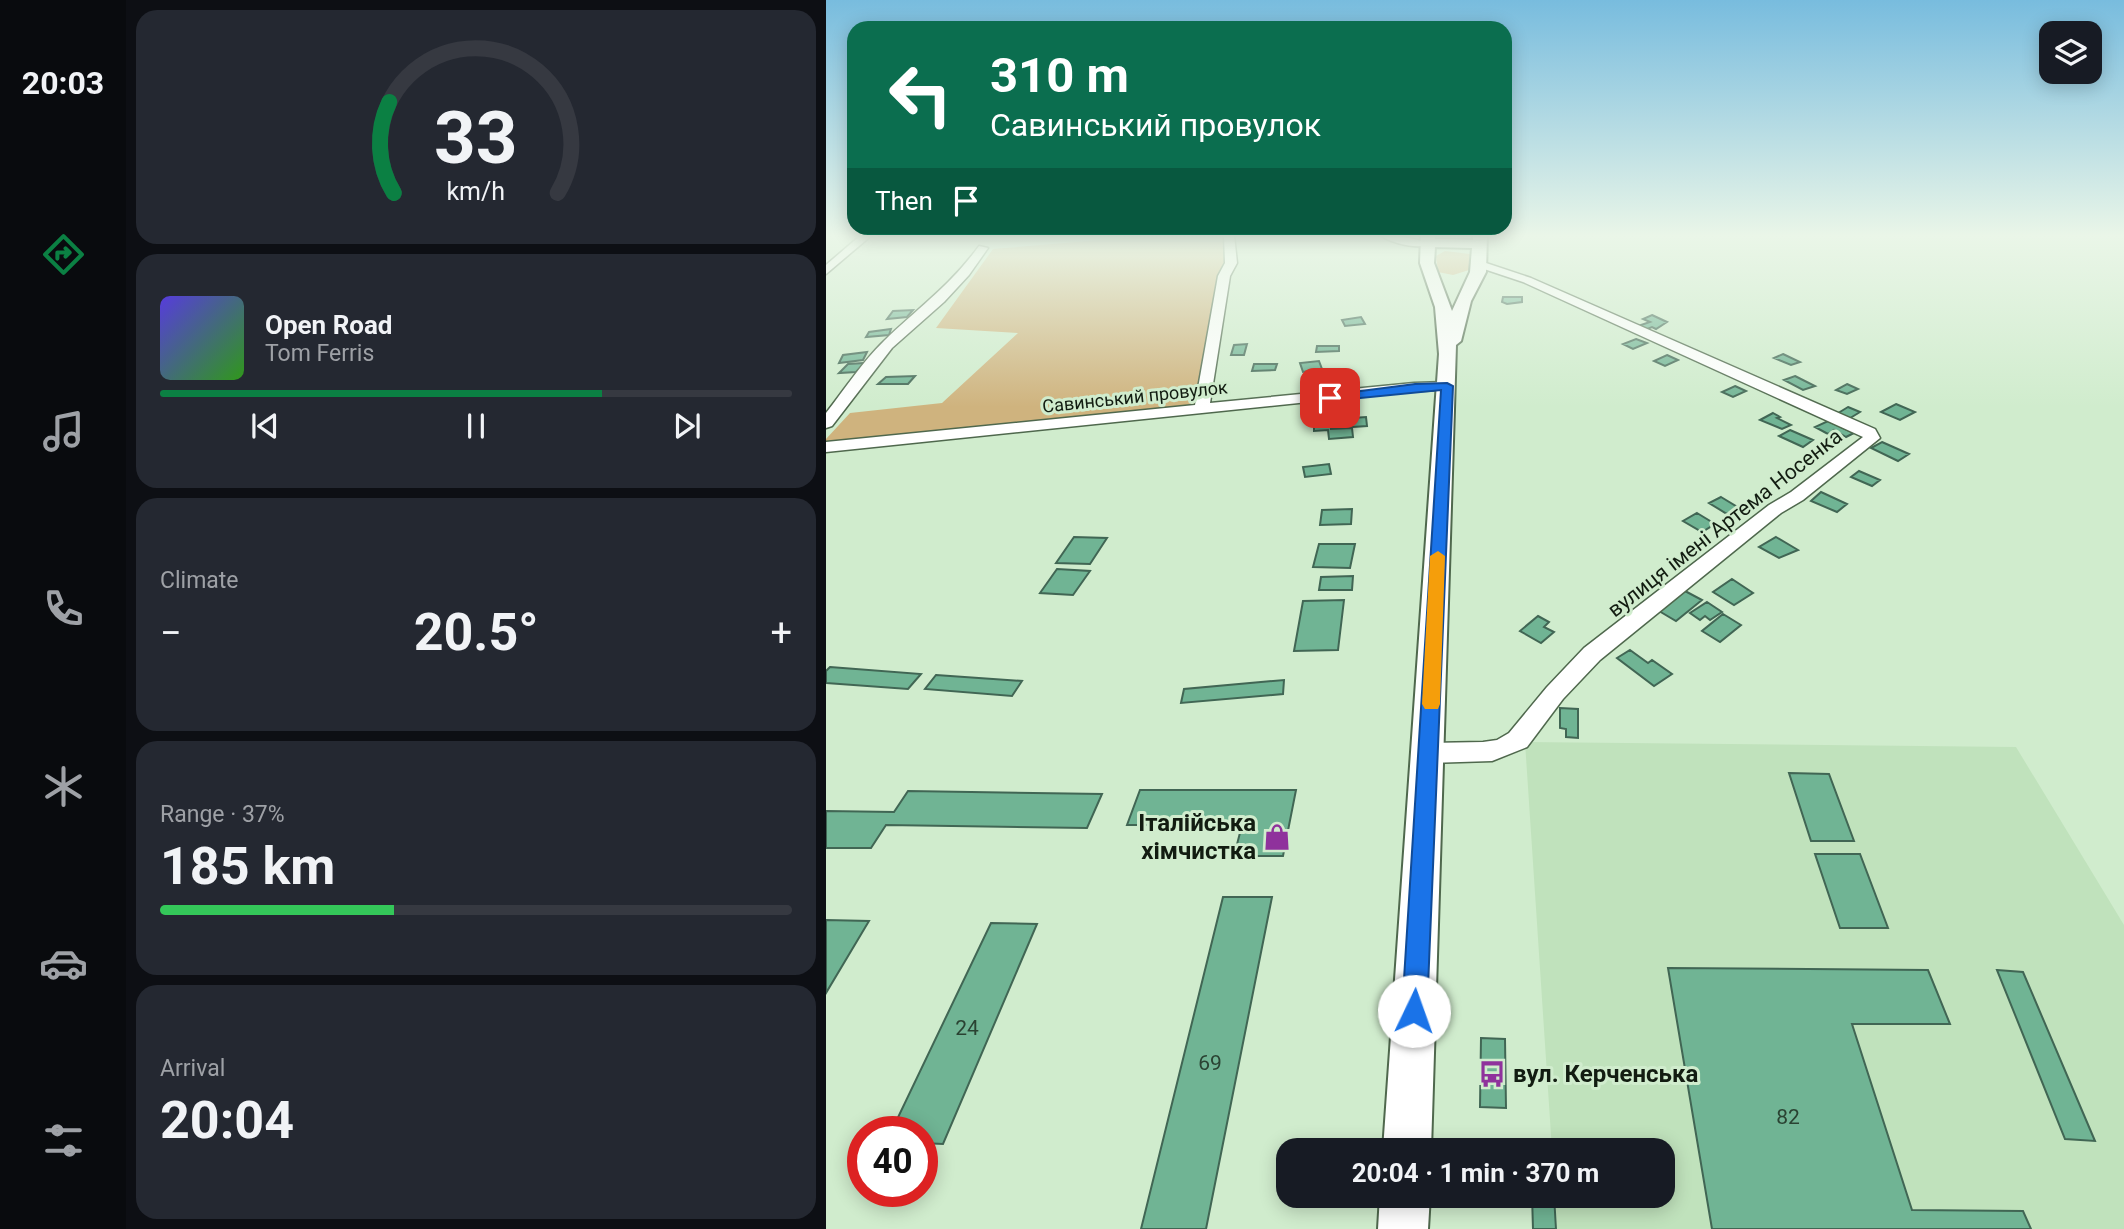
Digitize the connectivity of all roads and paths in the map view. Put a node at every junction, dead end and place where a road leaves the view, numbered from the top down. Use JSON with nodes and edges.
{"nodes":[{"id":1,"x":946,"y":292,"type":"edge"},
{"id":2,"x":1221,"y":292,"type":"edge"},
{"id":3,"x":1437,"y":292,"type":"edge"},
{"id":4,"x":1467,"y":292,"type":"edge"},
{"id":5,"x":1555,"y":292,"type":"edge"},
{"id":6,"x":1448,"y":354,"type":"junction"},
{"id":7,"x":1447,"y":386,"type":"junction"},
{"id":8,"x":1202,"y":408,"type":"junction"},
{"id":9,"x":826,"y":423,"type":"edge"},
{"id":10,"x":826,"y":447,"type":"edge"},
{"id":11,"x":1429,"y":752,"type":"junction"},
{"id":12,"x":1408,"y":1138,"type":"edge"},
{"id":13,"x":1404,"y":1208,"type":"edge"},
{"id":14,"x":1403,"y":1229,"type":"edge"}],
"edges":[{"from":1,"to":9,"type":"street"},
{"from":2,"to":8,"type":"street"},
{"from":3,"to":6,"type":"street"},
{"from":4,"to":6,"type":"street"},
{"from":5,"to":11,"type":"street","name":"вулиця імені Артема Носенка"},
{"from":6,"to":7,"type":"street"},
{"from":7,"to":8,"type":"street","name":"Савинський провулок"},
{"from":7,"to":11,"type":"street"},
{"from":8,"to":10,"type":"street","name":"Савинський провулок"},
{"from":11,"to":12,"type":"street"},
{"from":13,"to":14,"type":"street"}]}
